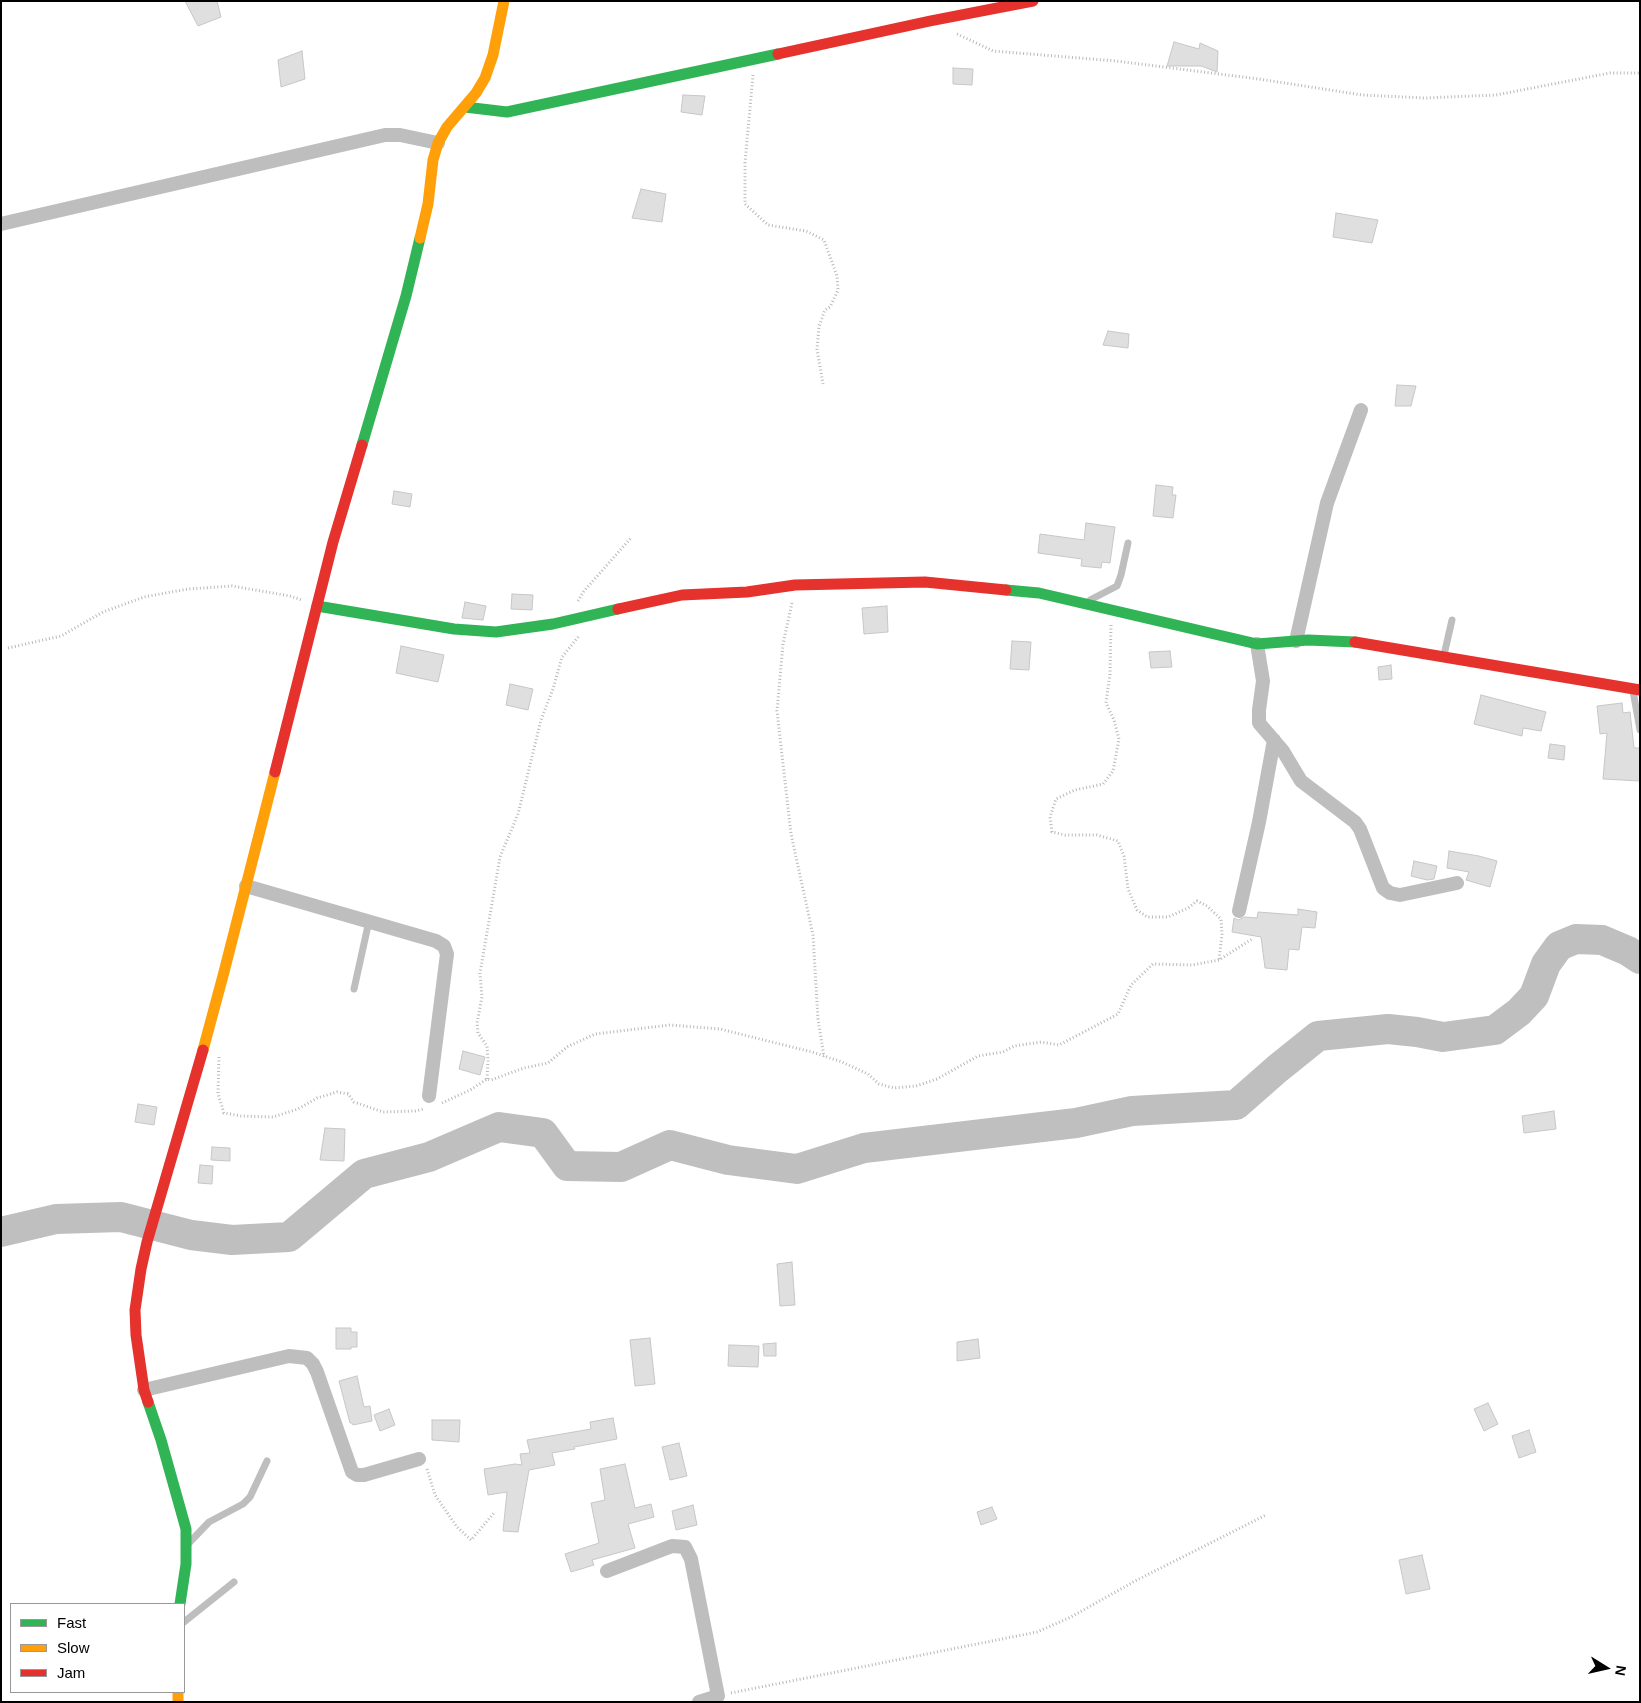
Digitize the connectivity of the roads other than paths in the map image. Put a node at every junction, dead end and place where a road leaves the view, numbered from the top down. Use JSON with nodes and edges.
{"nodes":[{"id":1,"x":504,"y":1,"type":"edge"},
{"id":2,"x":1033,"y":1,"type":"edge"},
{"id":3,"x":465,"y":107,"type":"junction"},
{"id":4,"x":438,"y":143,"type":"junction"},
{"id":5,"x":1,"y":224,"type":"edge"},
{"id":6,"x":1362,"y":410,"type":"dead end"},
{"id":7,"x":1128,"y":543,"type":"dead end"},
{"id":8,"x":1085,"y":603,"type":"junction"},
{"id":9,"x":317,"y":606,"type":"junction"},
{"id":10,"x":1452,"y":620,"type":"dead end"},
{"id":11,"x":1296,"y":641,"type":"junction"},
{"id":12,"x":1257,"y":644,"type":"junction"},
{"id":13,"x":1444,"y":656,"type":"junction"},
{"id":14,"x":1636,"y":689,"type":"edge"},
{"id":15,"x":1640,"y":730,"type":"edge"},
{"id":16,"x":1274,"y":740,"type":"junction"},
{"id":17,"x":1457,"y":883,"type":"dead end"},
{"id":18,"x":246,"y":886,"type":"junction"},
{"id":19,"x":1239,"y":911,"type":"dead end"},
{"id":20,"x":369,"y":921,"type":"junction"},
{"id":21,"x":354,"y":989,"type":"dead end"},
{"id":22,"x":430,"y":1103,"type":"road end"},
{"id":23,"x":144,"y":1390,"type":"junction"},
{"id":24,"x":419,"y":1459,"type":"road end"},
{"id":25,"x":267,"y":1461,"type":"dead end"},
{"id":26,"x":186,"y":1547,"type":"junction"},
{"id":27,"x":607,"y":1570,"type":"dead end"},
{"id":28,"x":234,"y":1582,"type":"dead end"},
{"id":29,"x":180,"y":1603,"type":"edge"},
{"id":30,"x":185,"y":1621,"type":"edge"},
{"id":31,"x":699,"y":1702,"type":"edge"}],
"edges":[{"from":1,"to":3,"type":"street"},
{"from":2,"to":3,"type":"street"},
{"from":3,"to":4,"type":"street"},
{"from":4,"to":5,"type":"street"},
{"from":4,"to":9,"type":"street"},
{"from":6,"to":11,"type":"street"},
{"from":7,"to":8,"type":"lane"},
{"from":8,"to":9,"type":"street"},
{"from":8,"to":12,"type":"street"},
{"from":9,"to":18,"type":"street"},
{"from":10,"to":13,"type":"lane"},
{"from":11,"to":12,"type":"street"},
{"from":11,"to":13,"type":"street"},
{"from":12,"to":16,"type":"street"},
{"from":13,"to":14,"type":"street"},
{"from":14,"to":15,"type":"lane"},
{"from":16,"to":17,"type":"street"},
{"from":16,"to":19,"type":"street"},
{"from":18,"to":20,"type":"street"},
{"from":18,"to":23,"type":"street"},
{"from":20,"to":21,"type":"lane"},
{"from":20,"to":22,"type":"street"},
{"from":23,"to":24,"type":"street"},
{"from":23,"to":26,"type":"street"},
{"from":25,"to":26,"type":"lane"},
{"from":26,"to":29,"type":"street"},
{"from":27,"to":31,"type":"street"},
{"from":28,"to":30,"type":"lane"}]}
